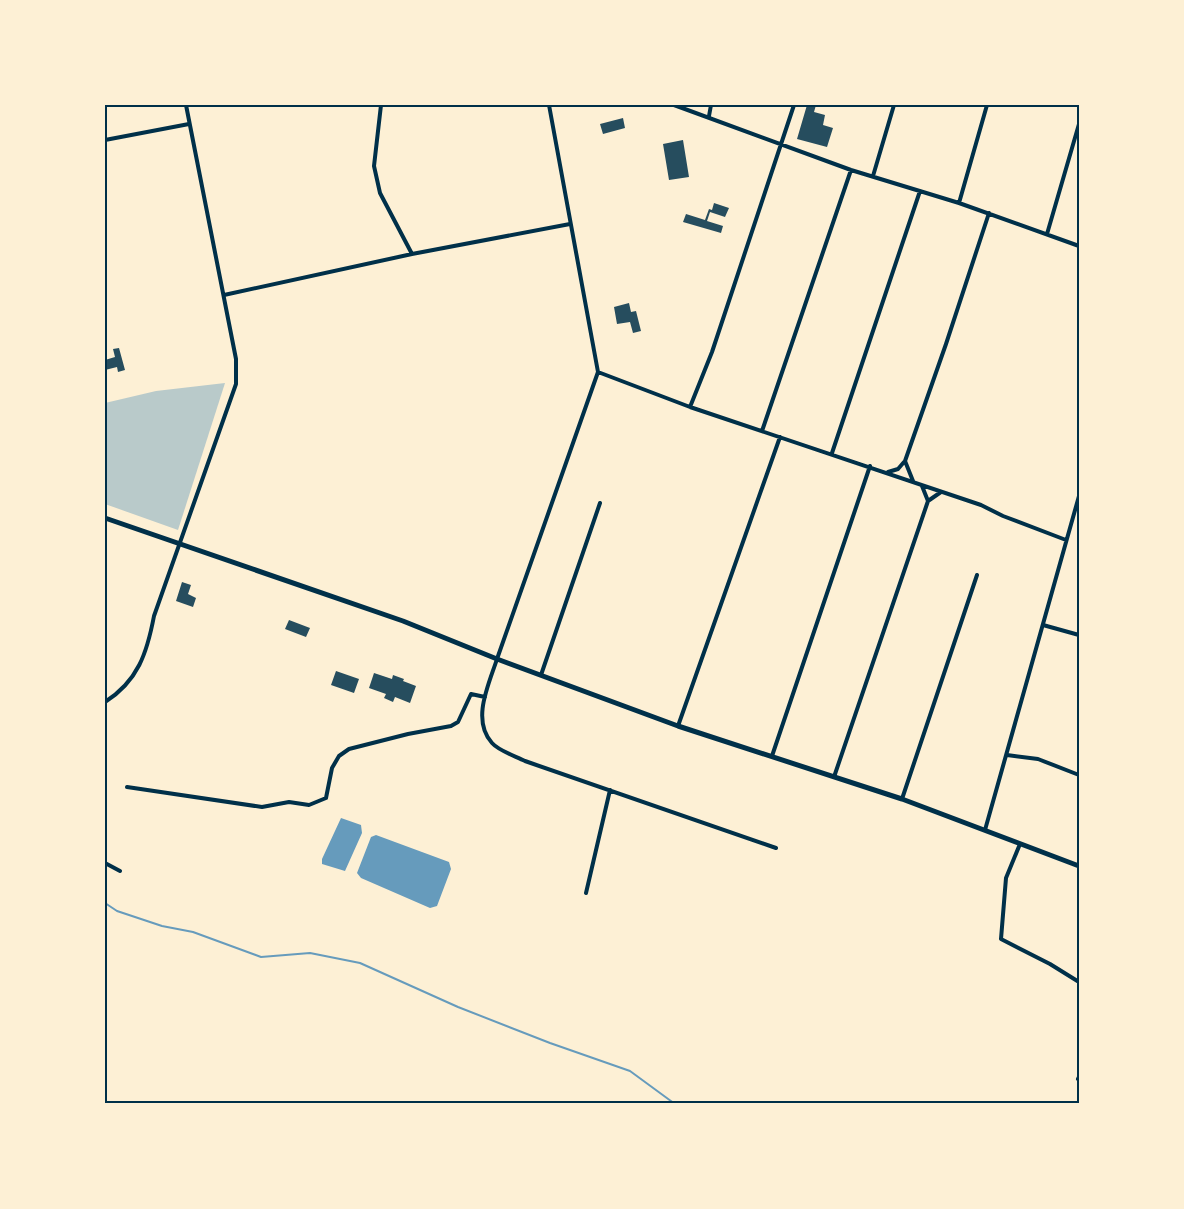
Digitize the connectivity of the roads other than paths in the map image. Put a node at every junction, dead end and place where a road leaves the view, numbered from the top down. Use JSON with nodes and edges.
{"nodes":[{"id":1,"x":186,"y":105,"type":"edge"},
{"id":2,"x":381,"y":105,"type":"edge"},
{"id":3,"x":549,"y":105,"type":"edge"},
{"id":4,"x":674,"y":105,"type":"edge"},
{"id":5,"x":711,"y":105,"type":"edge"},
{"id":6,"x":794,"y":105,"type":"edge"},
{"id":7,"x":894,"y":105,"type":"edge"},
{"id":8,"x":987,"y":105,"type":"edge"},
{"id":9,"x":709,"y":117,"type":"junction"},
{"id":10,"x":189,"y":124,"type":"junction"},
{"id":11,"x":1079,"y":124,"type":"edge"},
{"id":12,"x":105,"y":140,"type":"edge"},
{"id":13,"x":781,"y":145,"type":"junction"},
{"id":14,"x":851,"y":170,"type":"junction"},
{"id":15,"x":873,"y":176,"type":"junction"},
{"id":16,"x":920,"y":191,"type":"junction"},
{"id":17,"x":959,"y":203,"type":"junction"},
{"id":18,"x":989,"y":213,"type":"junction"},
{"id":19,"x":570,"y":224,"type":"junction"},
{"id":20,"x":1047,"y":234,"type":"junction"},
{"id":21,"x":1079,"y":246,"type":"edge"},
{"id":22,"x":412,"y":254,"type":"junction"},
{"id":23,"x":224,"y":295,"type":"junction"},
{"id":24,"x":598,"y":372,"type":"junction"},
{"id":25,"x":690,"y":406,"type":"junction"},
{"id":26,"x":762,"y":431,"type":"junction"},
{"id":27,"x":780,"y":437,"type":"junction"},
{"id":28,"x":832,"y":453,"type":"junction"},
{"id":29,"x":905,"y":461,"type":"junction"},
{"id":30,"x":870,"y":466,"type":"junction"},
{"id":31,"x":887,"y":472,"type":"junction"},
{"id":32,"x":913,"y":482,"type":"junction"},
{"id":33,"x":921,"y":485,"type":"junction"},
{"id":34,"x":942,"y":492,"type":"junction"},
{"id":35,"x":1079,"y":496,"type":"edge"},
{"id":36,"x":928,"y":501,"type":"junction"},
{"id":37,"x":600,"y":503,"type":"dead end"},
{"id":38,"x":105,"y":518,"type":"edge"},
{"id":39,"x":1066,"y":540,"type":"junction"},
{"id":40,"x":179,"y":543,"type":"junction"},
{"id":41,"x":977,"y":575,"type":"dead end"},
{"id":42,"x":1043,"y":625,"type":"junction"},
{"id":43,"x":1079,"y":635,"type":"edge"},
{"id":44,"x":497,"y":659,"type":"junction"},
{"id":45,"x":541,"y":675,"type":"junction"},
{"id":46,"x":485,"y":697,"type":"junction"},
{"id":47,"x":105,"y":702,"type":"edge"},
{"id":48,"x":678,"y":726,"type":"junction"},
{"id":49,"x":1007,"y":755,"type":"junction"},
{"id":50,"x":772,"y":756,"type":"junction"},
{"id":51,"x":1079,"y":775,"type":"edge"},
{"id":52,"x":834,"y":777,"type":"junction"},
{"id":53,"x":127,"y":787,"type":"dead end"},
{"id":54,"x":610,"y":790,"type":"junction"},
{"id":55,"x":902,"y":799,"type":"junction"},
{"id":56,"x":985,"y":831,"type":"junction"},
{"id":57,"x":1020,"y":843,"type":"junction"},
{"id":58,"x":776,"y":849,"type":"dead end"},
{"id":59,"x":105,"y":863,"type":"edge"},
{"id":60,"x":1079,"y":866,"type":"edge"},
{"id":61,"x":120,"y":871,"type":"dead end"},
{"id":62,"x":586,"y":893,"type":"dead end"},
{"id":63,"x":1079,"y":982,"type":"edge"}],
"edges":[{"from":1,"to":10,"type":"street"},
{"from":2,"to":22,"type":"street"},
{"from":3,"to":19,"type":"street"},
{"from":4,"to":9,"type":"street"},
{"from":5,"to":9,"type":"street"},
{"from":6,"to":13,"type":"street"},
{"from":7,"to":15,"type":"street"},
{"from":8,"to":17,"type":"street"},
{"from":9,"to":13,"type":"street"},
{"from":10,"to":12,"type":"street"},
{"from":10,"to":23,"type":"street"},
{"from":11,"to":20,"type":"street"},
{"from":13,"to":14,"type":"street"},
{"from":13,"to":25,"type":"street"},
{"from":14,"to":15,"type":"street"},
{"from":14,"to":26,"type":"street"},
{"from":15,"to":16,"type":"street"},
{"from":16,"to":17,"type":"street"},
{"from":16,"to":28,"type":"street"},
{"from":17,"to":18,"type":"street"},
{"from":18,"to":20,"type":"street"},
{"from":18,"to":29,"type":"street"},
{"from":19,"to":22,"type":"street"},
{"from":19,"to":24,"type":"street"},
{"from":20,"to":21,"type":"street"},
{"from":22,"to":23,"type":"street"},
{"from":23,"to":40,"type":"street"},
{"from":24,"to":25,"type":"street"},
{"from":24,"to":44,"type":"street"},
{"from":25,"to":26,"type":"street"},
{"from":26,"to":27,"type":"street"},
{"from":27,"to":28,"type":"street"},
{"from":27,"to":48,"type":"street"},
{"from":28,"to":30,"type":"street"},
{"from":29,"to":31,"type":"street"},
{"from":29,"to":32,"type":"street"},
{"from":30,"to":31,"type":"street"},
{"from":30,"to":50,"type":"street"},
{"from":31,"to":32,"type":"street"},
{"from":32,"to":33,"type":"street"},
{"from":33,"to":34,"type":"street"},
{"from":33,"to":36,"type":"street"},
{"from":34,"to":36,"type":"street"},
{"from":34,"to":39,"type":"street"},
{"from":35,"to":39,"type":"street"},
{"from":36,"to":52,"type":"street"},
{"from":37,"to":45,"type":"street"},
{"from":38,"to":40,"type":"main road"},
{"from":39,"to":42,"type":"street"},
{"from":40,"to":44,"type":"main road"},
{"from":40,"to":47,"type":"street"},
{"from":41,"to":55,"type":"street"},
{"from":42,"to":43,"type":"street"},
{"from":42,"to":49,"type":"street"},
{"from":44,"to":45,"type":"main road"},
{"from":44,"to":46,"type":"street"},
{"from":45,"to":48,"type":"main road"},
{"from":46,"to":53,"type":"street"},
{"from":46,"to":54,"type":"street"},
{"from":48,"to":50,"type":"main road"},
{"from":49,"to":51,"type":"street"},
{"from":49,"to":56,"type":"street"},
{"from":50,"to":52,"type":"main road"},
{"from":52,"to":55,"type":"main road"},
{"from":54,"to":58,"type":"street"},
{"from":54,"to":62,"type":"street"},
{"from":55,"to":56,"type":"main road"},
{"from":56,"to":57,"type":"main road"},
{"from":57,"to":60,"type":"main road"},
{"from":57,"to":63,"type":"street"},
{"from":59,"to":61,"type":"street"}]}
